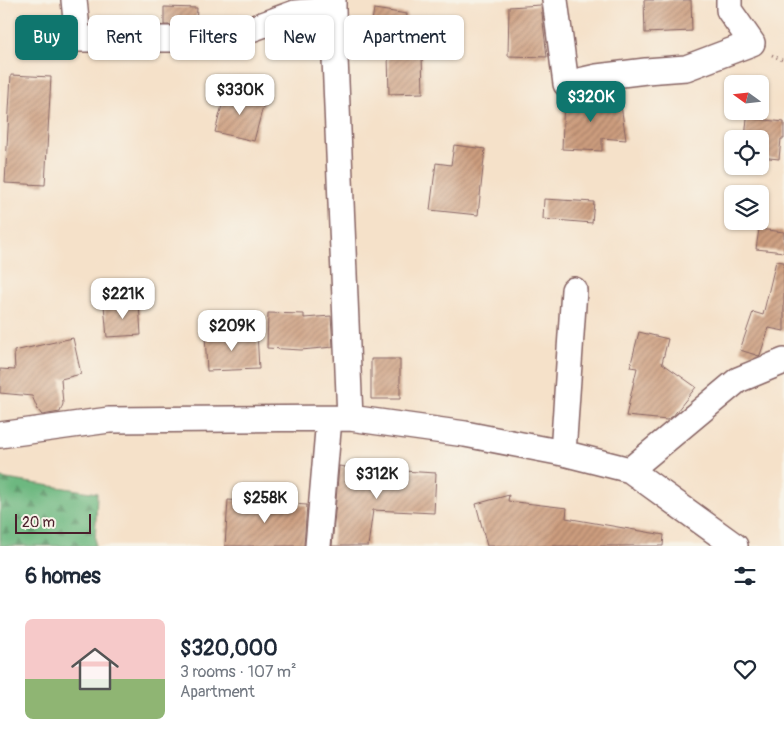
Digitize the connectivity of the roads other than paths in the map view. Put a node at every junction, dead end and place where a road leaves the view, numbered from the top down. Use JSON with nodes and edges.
{"nodes":[{"id":1,"x":74,"y":0,"type":"edge"},
{"id":2,"x":555,"y":0,"type":"edge"},
{"id":3,"x":729,"y":0,"type":"edge"},
{"id":4,"x":333,"y":5,"type":"edge"},
{"id":5,"x":574,"y":290,"type":"dead end"},
{"id":6,"x":784,"y":361,"type":"edge"},
{"id":7,"x":339,"y":419,"type":"junction"},
{"id":8,"x":0,"y":435,"type":"edge"},
{"id":9,"x":563,"y":453,"type":"junction"},
{"id":10,"x":630,"y":470,"type":"junction"},
{"id":11,"x":318,"y":546,"type":"edge"},
{"id":12,"x":735,"y":546,"type":"edge"}],
"edges":[{"from":1,"to":4,"type":"street"},
{"from":2,"to":3,"type":"street"},
{"from":4,"to":7,"type":"street"},
{"from":5,"to":9,"type":"street"},
{"from":6,"to":10,"type":"street"},
{"from":7,"to":8,"type":"street"},
{"from":7,"to":9,"type":"street"},
{"from":7,"to":11,"type":"street"},
{"from":9,"to":10,"type":"street"},
{"from":10,"to":12,"type":"street"}]}
